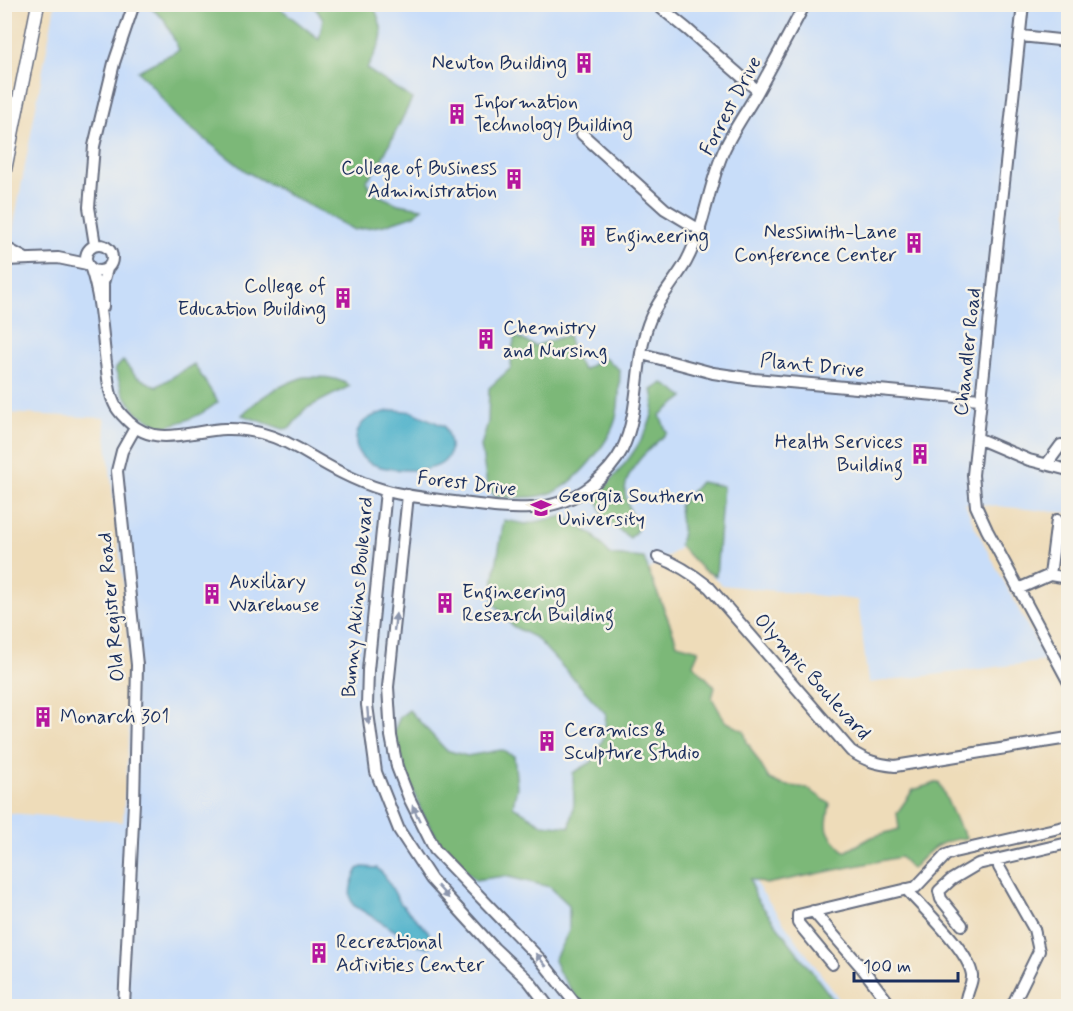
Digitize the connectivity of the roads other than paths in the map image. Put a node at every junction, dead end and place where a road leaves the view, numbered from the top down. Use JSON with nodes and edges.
{"nodes":[{"id":1,"x":38,"y":4,"type":"edge"},
{"id":2,"x":134,"y":4,"type":"edge"},
{"id":3,"x":656,"y":4,"type":"edge"},
{"id":4,"x":806,"y":4,"type":"edge"},
{"id":5,"x":1023,"y":4,"type":"edge"},
{"id":6,"x":1021,"y":36,"type":"junction"},
{"id":7,"x":1068,"y":41,"type":"edge"},
{"id":8,"x":758,"y":91,"type":"junction"},
{"id":9,"x":582,"y":134,"type":"dead end"},
{"id":10,"x":4,"y":175,"type":"edge"},
{"id":11,"x":700,"y":230,"type":"junction"},
{"id":12,"x":96,"y":246,"type":"junction"},
{"id":13,"x":4,"y":247,"type":"edge"},
{"id":14,"x":58,"y":258,"type":"junction"},
{"id":15,"x":21,"y":259,"type":"junction"},
{"id":16,"x":4,"y":260,"type":"edge"},
{"id":17,"x":89,"y":266,"type":"junction"},
{"id":18,"x":106,"y":269,"type":"junction"},
{"id":19,"x":4,"y":271,"type":"edge"},
{"id":20,"x":102,"y":325,"type":"junction"},
{"id":21,"x":642,"y":354,"type":"junction"},
{"id":22,"x":980,"y":399,"type":"junction"},
{"id":23,"x":135,"y":428,"type":"junction"},
{"id":24,"x":977,"y":438,"type":"junction"},
{"id":25,"x":1068,"y":445,"type":"edge"},
{"id":26,"x":1047,"y":464,"type":"junction"},
{"id":27,"x":1068,"y":470,"type":"edge"},
{"id":28,"x":386,"y":491,"type":"junction"},
{"id":29,"x":408,"y":495,"type":"junction"},
{"id":30,"x":1057,"y":520,"type":"dead end"},
{"id":31,"x":658,"y":557,"type":"dead end"},
{"id":32,"x":1050,"y":575,"type":"junction"},
{"id":33,"x":1068,"y":578,"type":"edge"},
{"id":34,"x":1018,"y":589,"type":"junction"},
{"id":35,"x":1068,"y":681,"type":"edge"},
{"id":36,"x":1068,"y":738,"type":"edge"},
{"id":37,"x":1068,"y":826,"type":"edge"},
{"id":38,"x":1068,"y":843,"type":"edge"},
{"id":39,"x":999,"y":860,"type":"junction"},
{"id":40,"x":906,"y":889,"type":"junction"},
{"id":41,"x":813,"y":911,"type":"junction"},
{"id":42,"x":962,"y":925,"type":"dead end"},
{"id":43,"x":832,"y":964,"type":"dead end"},
{"id":44,"x":124,"y":1006,"type":"edge"},
{"id":45,"x":548,"y":1006,"type":"edge"},
{"id":46,"x":577,"y":1006,"type":"edge"},
{"id":47,"x":891,"y":1006,"type":"edge"},
{"id":48,"x":967,"y":1006,"type":"edge"},
{"id":49,"x":1012,"y":1006,"type":"edge"}],
"edges":[{"from":1,"to":10,"type":"main road"},
{"from":2,"to":12,"type":"street"},
{"from":3,"to":8,"type":"street"},
{"from":4,"to":8,"type":"street","name":"Forrest Drive"},
{"from":5,"to":6,"type":"street","name":"Chandler Road"},
{"from":6,"to":7,"type":"street"},
{"from":6,"to":22,"type":"street","name":"Chandler Road"},
{"from":8,"to":11,"type":"street","name":"Forrest Drive"},
{"from":9,"to":11,"type":"street"},
{"from":11,"to":21,"type":"street","name":"Forest Drive"},
{"from":12,"to":14,"type":"street"},
{"from":12,"to":17,"type":"street"},
{"from":12,"to":18,"type":"street"},
{"from":13,"to":15,"type":"street"},
{"from":14,"to":15,"type":"street"},
{"from":14,"to":17,"type":"street"},
{"from":15,"to":16,"type":"street"},
{"from":15,"to":19,"type":"street"},
{"from":17,"to":18,"type":"street"},
{"from":17,"to":20,"type":"street"},
{"from":18,"to":20,"type":"street"},
{"from":20,"to":23,"type":"street"},
{"from":21,"to":22,"type":"street","name":"Plant Drive"},
{"from":21,"to":29,"type":"street","name":"Forest Drive"},
{"from":22,"to":24,"type":"street","name":"Chandler Road"},
{"from":23,"to":28,"type":"street","name":"Forest Drive"},
{"from":23,"to":44,"type":"street","name":"Old Register Road"},
{"from":24,"to":26,"type":"street"},
{"from":24,"to":34,"type":"street","name":"Chandler Road"},
{"from":25,"to":26,"type":"street"},
{"from":26,"to":27,"type":"street"},
{"from":28,"to":29,"type":"street","name":"Forest Drive"},
{"from":28,"to":45,"type":"street","name":"Bunny Akins Boulevard","one_way":true},
{"from":46,"to":29,"type":"street","name":"Bunny Akins Boulevard","one_way":true},
{"from":30,"to":32,"type":"street"},
{"from":31,"to":36,"type":"street","name":"Olympic Boulevard"},
{"from":32,"to":33,"type":"street"},
{"from":32,"to":34,"type":"street"},
{"from":34,"to":35,"type":"street","name":"Chandler Road"},
{"from":37,"to":40,"type":"street"},
{"from":38,"to":39,"type":"street"},
{"from":39,"to":42,"type":"street"},
{"from":39,"to":49,"type":"street"},
{"from":40,"to":41,"type":"street"},
{"from":40,"to":48,"type":"street"},
{"from":41,"to":43,"type":"street"},
{"from":41,"to":47,"type":"street"}]}
